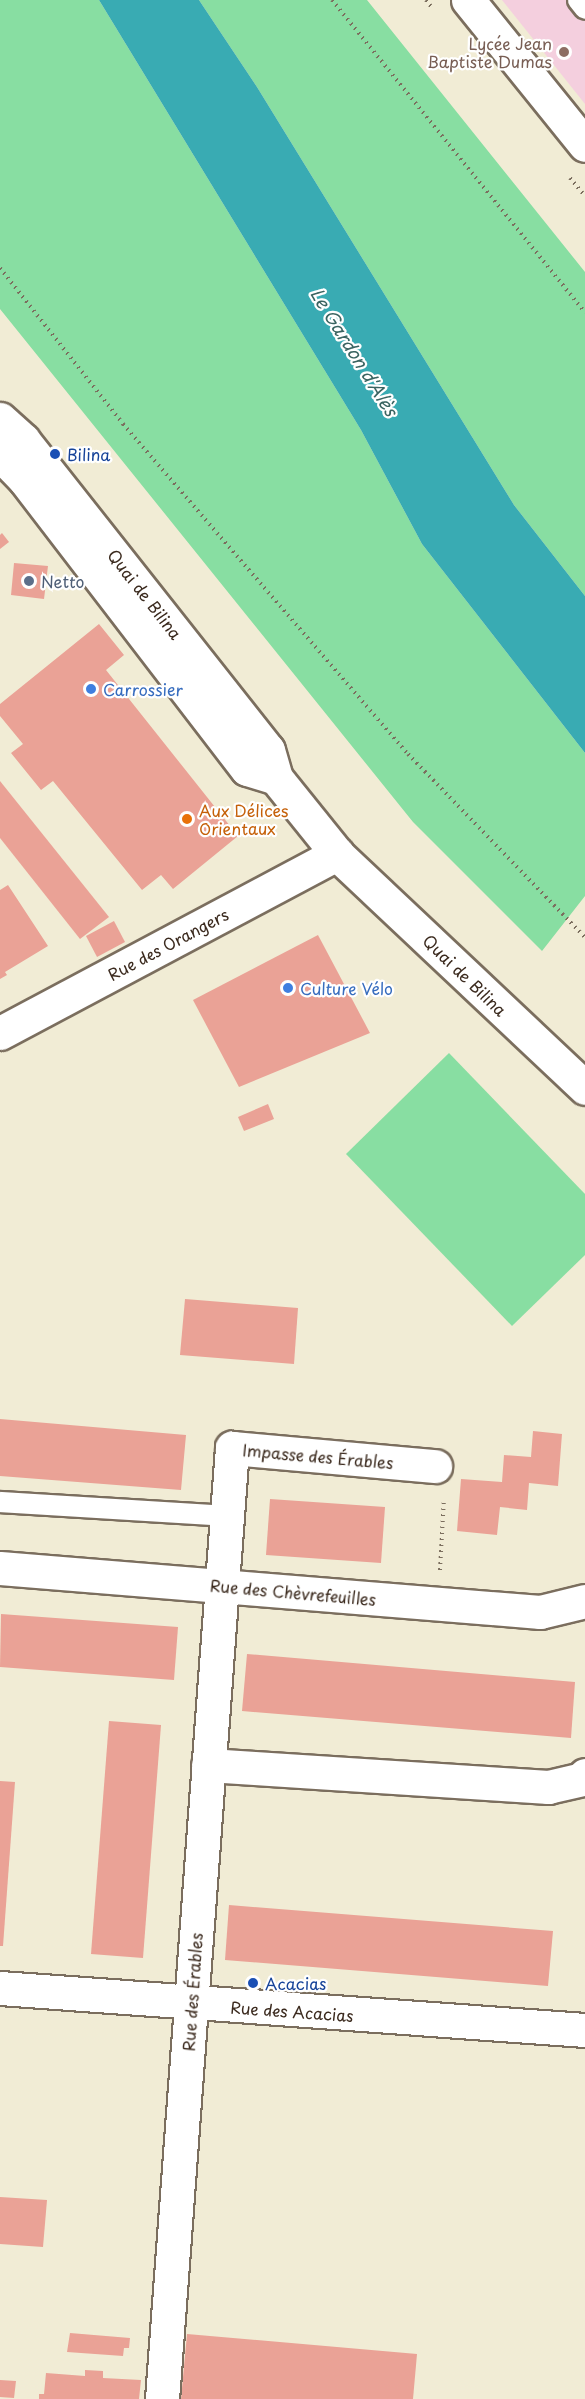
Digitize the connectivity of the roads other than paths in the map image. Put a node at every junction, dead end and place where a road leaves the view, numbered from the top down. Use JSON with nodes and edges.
{"nodes":[{"id":1,"x":468,"y":0,"type":"edge"},
{"id":2,"x":578,"y":0,"type":"edge"},
{"id":3,"x":585,"y":9,"type":"edge"},
{"id":4,"x":584,"y":141,"type":"edge"},
{"id":5,"x":0,"y":419,"type":"edge"},
{"id":6,"x":0,"y":454,"type":"edge"},
{"id":7,"x":276,"y":778,"type":"junction"},
{"id":8,"x":337,"y":854,"type":"junction"},
{"id":9,"x":0,"y":1033,"type":"edge"},
{"id":10,"x":585,"y":1088,"type":"edge"},
{"id":11,"x":435,"y":1466,"type":"road end"},
{"id":12,"x":0,"y":1502,"type":"edge"},
{"id":13,"x":227,"y":1516,"type":"junction"},
{"id":14,"x":0,"y":1568,"type":"edge"},
{"id":15,"x":222,"y":1586,"type":"junction"},
{"id":16,"x":585,"y":1601,"type":"edge"},
{"id":17,"x":208,"y":1765,"type":"junction"},
{"id":18,"x":585,"y":1775,"type":"edge"},
{"id":19,"x":0,"y":1988,"type":"edge"},
{"id":20,"x":191,"y":2004,"type":"junction"},
{"id":21,"x":585,"y":2031,"type":"edge"},
{"id":22,"x":162,"y":2399,"type":"edge"}],
"edges":[{"from":1,"to":4,"type":"street"},
{"from":2,"to":3,"type":"lane"},
{"from":5,"to":7,"type":"street","name":"Quai de Bilina"},
{"from":6,"to":7,"type":"street","name":"Quai de Bilina"},
{"from":7,"to":8,"type":"street","name":"Quai de Bilina"},
{"from":8,"to":9,"type":"street","name":"Rue des Orangers"},
{"from":8,"to":10,"type":"street","name":"Quai de Bilina"},
{"from":11,"to":13,"type":"street","name":"Impasse des Érables"},
{"from":12,"to":13,"type":"lane"},
{"from":13,"to":15,"type":"street","name":"Impasse des Érables"},
{"from":14,"to":15,"type":"street","name":"Rue des Chèvrefeuilles"},
{"from":15,"to":16,"type":"street","name":"Rue des Chèvrefeuilles"},
{"from":15,"to":17,"type":"street","name":"Rue des Érables"},
{"from":17,"to":18,"type":"street"},
{"from":17,"to":20,"type":"street","name":"Rue des Érables"},
{"from":19,"to":20,"type":"street","name":"Rue des Acacias"},
{"from":20,"to":21,"type":"street","name":"Rue des Acacias"},
{"from":20,"to":22,"type":"street","name":"Rue des Érables"}]}
